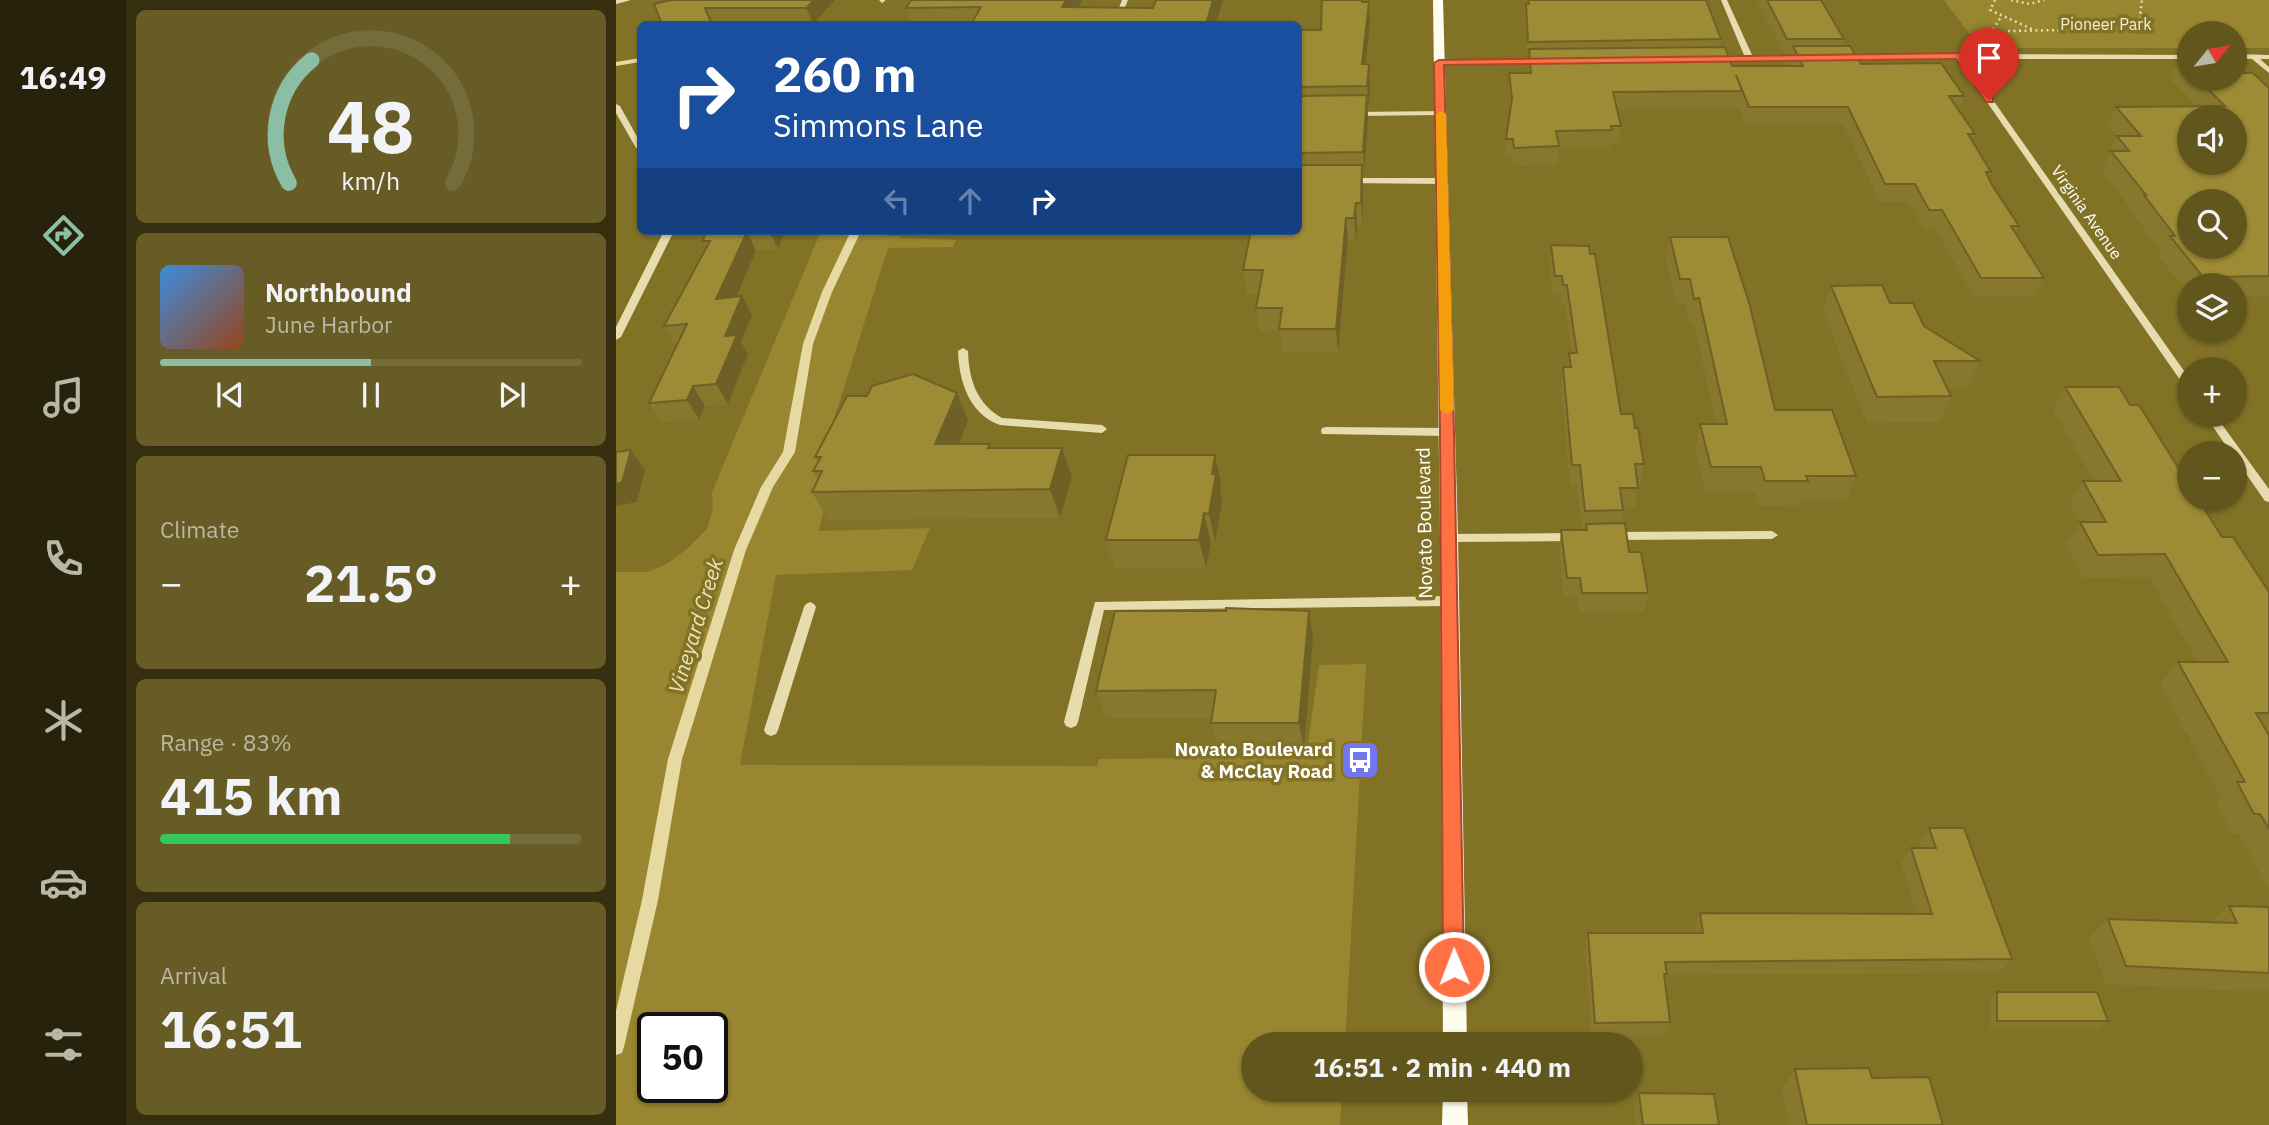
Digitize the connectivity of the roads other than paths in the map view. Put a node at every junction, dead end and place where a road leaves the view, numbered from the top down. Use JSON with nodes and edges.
{"nodes":[{"id":1,"x":628,"y":0,"type":"edge"},
{"id":2,"x":1125,"y":0,"type":"edge"},
{"id":3,"x":1438,"y":0,"type":"edge"},
{"id":4,"x":1724,"y":0,"type":"edge"},
{"id":5,"x":616,"y":2,"type":"edge"},
{"id":6,"x":1121,"y":10,"type":"edge"},
{"id":7,"x":1958,"y":56,"type":"junction"},
{"id":8,"x":1819,"y":57,"type":"edge"},
{"id":9,"x":1833,"y":57,"type":"edge"},
{"id":10,"x":2177,"y":57,"type":"edge"},
{"id":11,"x":2247,"y":57,"type":"edge"},
{"id":12,"x":2253,"y":57,"type":"junction"},
{"id":13,"x":2269,"y":57,"type":"edge"},
{"id":14,"x":1698,"y":58,"type":"edge"},
{"id":15,"x":1749,"y":58,"type":"junction"},
{"id":16,"x":1557,"y":60,"type":"edge"},
{"id":17,"x":1439,"y":63,"type":"junction"},
{"id":18,"x":2269,"y":71,"type":"edge"},
{"id":19,"x":616,"y":106,"type":"edge"},
{"id":20,"x":1441,"y":113,"type":"junction"},
{"id":21,"x":1350,"y":114,"type":"edge"},
{"id":22,"x":637,"y":143,"type":"edge"},
{"id":23,"x":1338,"y":181,"type":"edge"},
{"id":24,"x":1442,"y":181,"type":"junction"},
{"id":25,"x":667,"y":235,"type":"edge"},
{"id":26,"x":616,"y":337,"type":"edge"},
{"id":27,"x":963,"y":351,"type":"dead end"},
{"id":28,"x":2177,"y":368,"type":"edge"},
{"id":29,"x":2219,"y":427,"type":"edge"},
{"id":30,"x":1102,"y":429,"type":"dead end"},
{"id":31,"x":1326,"y":431,"type":"dead end"},
{"id":32,"x":1447,"y":432,"type":"junction"},
{"id":33,"x":2269,"y":498,"type":"edge"},
{"id":34,"x":1773,"y":535,"type":"dead end"},
{"id":35,"x":1584,"y":537,"type":"edge"},
{"id":36,"x":1597,"y":537,"type":"edge"},
{"id":37,"x":1449,"y":538,"type":"junction"},
{"id":38,"x":1450,"y":601,"type":"junction"},
{"id":39,"x":810,"y":607,"type":"dead end"},
{"id":40,"x":1071,"y":722,"type":"dead end"},
{"id":41,"x":771,"y":730,"type":"dead end"},
{"id":42,"x":1455,"y":1032,"type":"edge"},
{"id":43,"x":1455,"y":1102,"type":"edge"},
{"id":44,"x":1455,"y":1125,"type":"edge"}],
"edges":[{"from":1,"to":5,"type":"street"},
{"from":2,"to":6,"type":"street"},
{"from":3,"to":17,"type":"main road","name":"Novato Boulevard"},
{"from":4,"to":15,"type":"street"},
{"from":7,"to":9,"type":"street"},
{"from":7,"to":10,"type":"street"},
{"from":7,"to":28,"type":"street","name":"Virginia Avenue"},
{"from":8,"to":15,"type":"street"},
{"from":11,"to":12,"type":"street"},
{"from":12,"to":13,"type":"street"},
{"from":12,"to":18,"type":"street"},
{"from":14,"to":15,"type":"street"},
{"from":16,"to":17,"type":"street"},
{"from":17,"to":20,"type":"main road","name":"Novato Boulevard"},
{"from":19,"to":22,"type":"street"},
{"from":20,"to":21,"type":"street"},
{"from":20,"to":24,"type":"main road","name":"Novato Boulevard"},
{"from":23,"to":24,"type":"street"},
{"from":24,"to":32,"type":"main road","name":"Novato Boulevard"},
{"from":25,"to":26,"type":"street"},
{"from":27,"to":30,"type":"street"},
{"from":29,"to":33,"type":"street"},
{"from":31,"to":32,"type":"street"},
{"from":32,"to":37,"type":"main road","name":"Novato Boulevard"},
{"from":34,"to":36,"type":"street"},
{"from":35,"to":37,"type":"street"},
{"from":37,"to":38,"type":"main road","name":"Novato Boulevard"},
{"from":38,"to":40,"type":"street"},
{"from":38,"to":42,"type":"main road","name":"Novato Boulevard"},
{"from":39,"to":41,"type":"street"},
{"from":43,"to":44,"type":"main road"}]}
